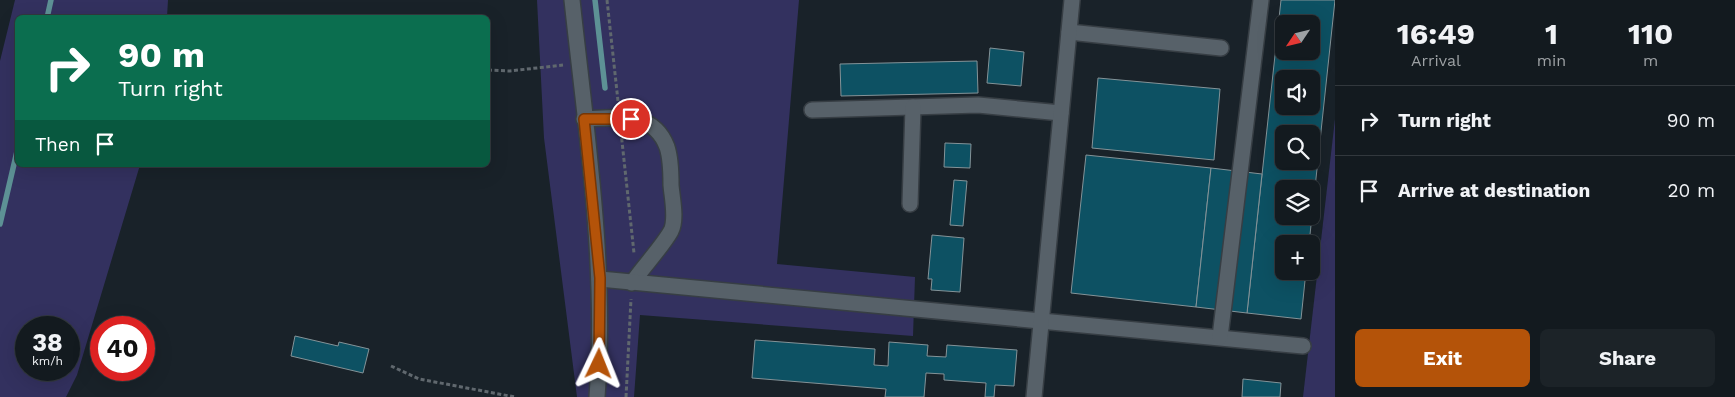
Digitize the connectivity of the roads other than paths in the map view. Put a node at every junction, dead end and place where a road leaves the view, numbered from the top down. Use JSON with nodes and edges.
{"nodes":[{"id":1,"x":572,"y":0,"type":"edge"},
{"id":2,"x":1072,"y":0,"type":"edge"},
{"id":3,"x":1261,"y":0,"type":"edge"},
{"id":4,"x":1069,"y":32,"type":"junction"},
{"id":5,"x":1221,"y":48,"type":"dead end"},
{"id":6,"x":913,"y":107,"type":"junction"},
{"id":7,"x":812,"y":110,"type":"dead end"},
{"id":8,"x":1061,"y":114,"type":"junction"},
{"id":9,"x":584,"y":119,"type":"junction"},
{"id":10,"x":910,"y":204,"type":"dead end"},
{"id":11,"x":600,"y":278,"type":"junction"},
{"id":12,"x":632,"y":283,"type":"junction"},
{"id":13,"x":1041,"y":322,"type":"junction"},
{"id":14,"x":1220,"y":337,"type":"junction"},
{"id":15,"x":1303,"y":346,"type":"dead end"},
{"id":16,"x":597,"y":397,"type":"edge"},
{"id":17,"x":1034,"y":397,"type":"edge"}],
"edges":[{"from":1,"to":9,"type":"street"},
{"from":2,"to":4,"type":"street"},
{"from":3,"to":14,"type":"street"},
{"from":4,"to":5,"type":"street"},
{"from":4,"to":8,"type":"street"},
{"from":6,"to":7,"type":"street"},
{"from":6,"to":8,"type":"street"},
{"from":6,"to":10,"type":"street"},
{"from":8,"to":13,"type":"street"},
{"from":9,"to":11,"type":"street"},
{"from":9,"to":12,"type":"street"},
{"from":11,"to":12,"type":"street"},
{"from":11,"to":16,"type":"street"},
{"from":12,"to":13,"type":"street"},
{"from":13,"to":14,"type":"street"},
{"from":13,"to":17,"type":"street"},
{"from":14,"to":15,"type":"street"}]}
